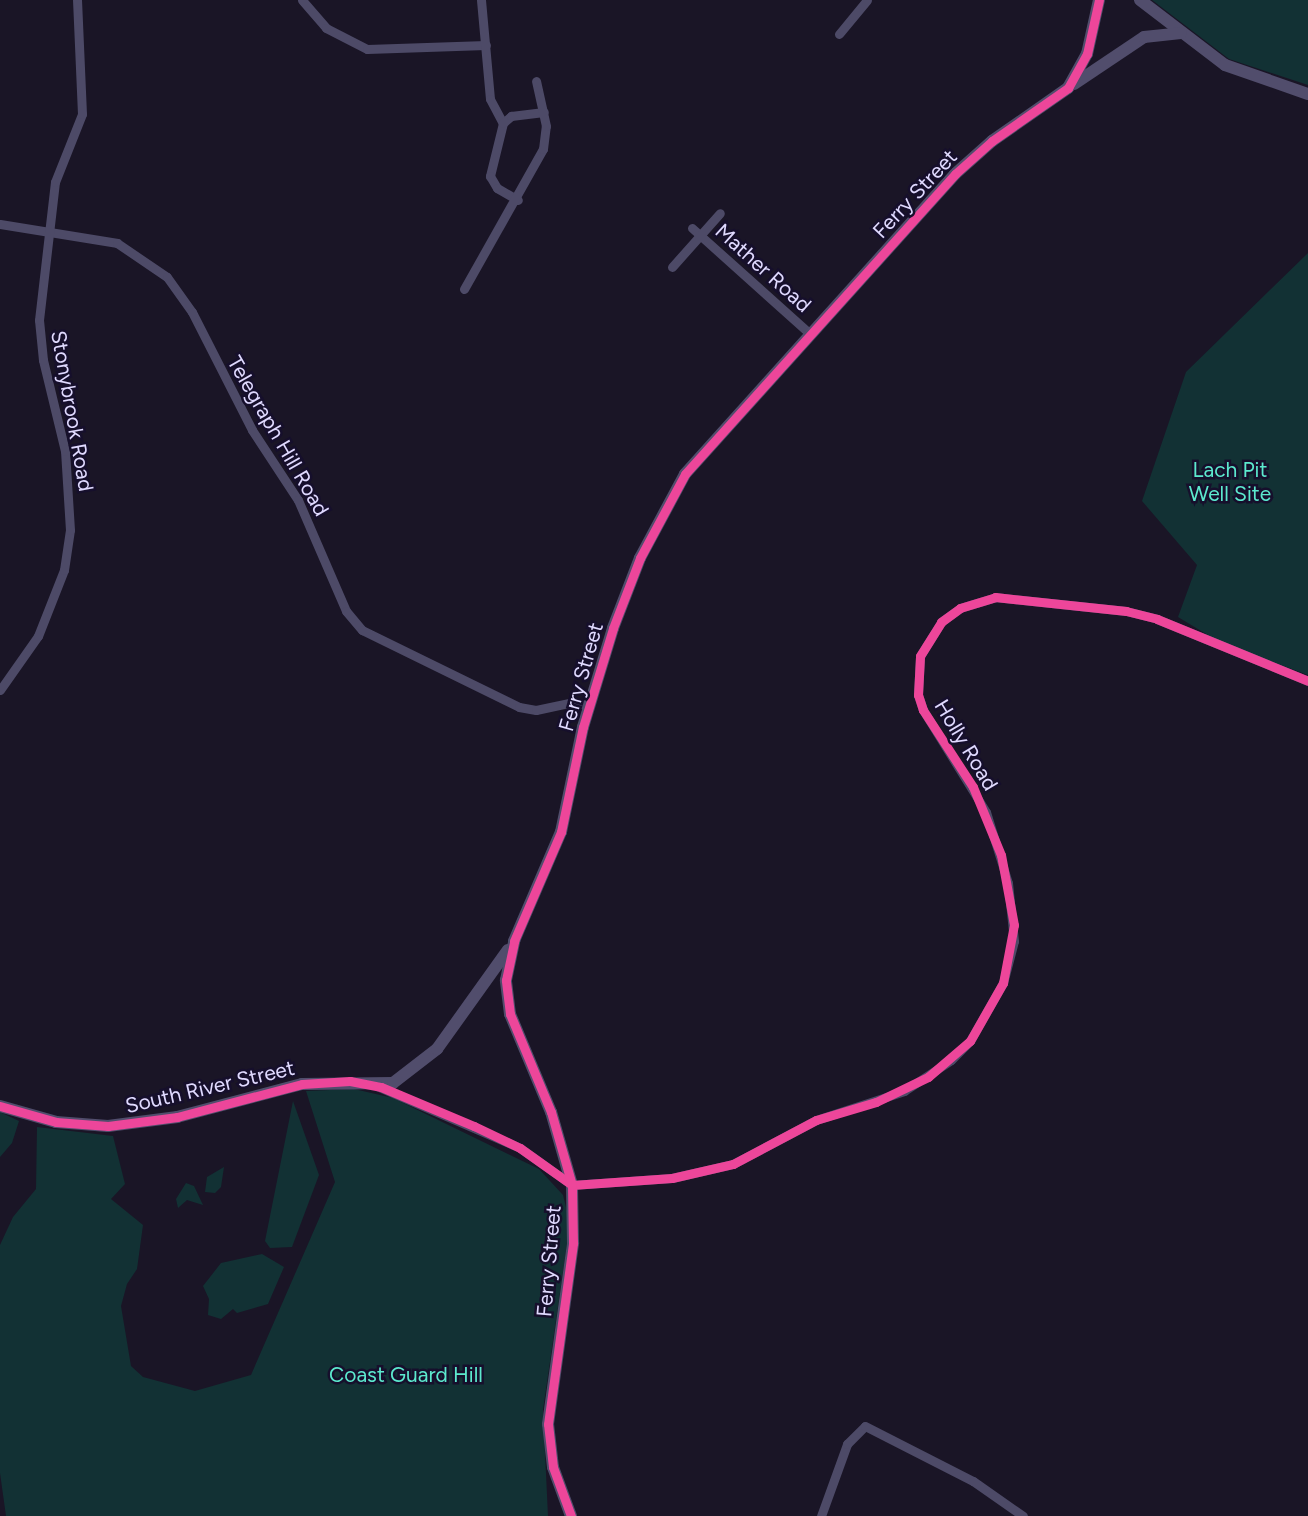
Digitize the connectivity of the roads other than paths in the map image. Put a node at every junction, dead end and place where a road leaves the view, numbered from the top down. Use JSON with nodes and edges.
{"nodes":[{"id":1,"x":77,"y":0,"type":"edge"},
{"id":2,"x":302,"y":0,"type":"edge"},
{"id":3,"x":481,"y":0,"type":"edge"},
{"id":4,"x":867,"y":0,"type":"edge"},
{"id":5,"x":1099,"y":0,"type":"edge"},
{"id":6,"x":1140,"y":0,"type":"edge"},
{"id":7,"x":839,"y":33,"type":"dead end"},
{"id":8,"x":1181,"y":33,"type":"junction"},
{"id":9,"x":486,"y":45,"type":"junction"},
{"id":10,"x":536,"y":81,"type":"dead end"},
{"id":11,"x":1068,"y":88,"type":"junction"},
{"id":12,"x":1308,"y":94,"type":"edge"},
{"id":13,"x":544,"y":112,"type":"junction"},
{"id":14,"x":503,"y":123,"type":"junction"},
{"id":15,"x":518,"y":200,"type":"junction"},
{"id":16,"x":720,"y":213,"type":"dead end"},
{"id":17,"x":0,"y":224,"type":"edge"},
{"id":18,"x":692,"y":228,"type":"dead end"},
{"id":19,"x":50,"y":232,"type":"junction"},
{"id":20,"x":700,"y":235,"type":"junction"},
{"id":21,"x":672,"y":267,"type":"dead end"},
{"id":22,"x":464,"y":289,"type":"dead end"},
{"id":23,"x":810,"y":334,"type":"junction"},
{"id":24,"x":1308,"y":681,"type":"edge"},
{"id":25,"x":0,"y":690,"type":"edge"},
{"id":26,"x":589,"y":706,"type":"junction"},
{"id":27,"x":514,"y":941,"type":"junction"},
{"id":28,"x":368,"y":1084,"type":"junction"},
{"id":29,"x":0,"y":1106,"type":"edge"},
{"id":30,"x":572,"y":1185,"type":"junction"},
{"id":31,"x":570,"y":1516,"type":"edge"},
{"id":32,"x":821,"y":1516,"type":"edge"},
{"id":33,"x":1023,"y":1516,"type":"edge"}],
"edges":[{"from":1,"to":19,"type":"street","name":"Stonybrook Road"},
{"from":2,"to":9,"type":"street"},
{"from":3,"to":9,"type":"street"},
{"from":4,"to":7,"type":"street"},
{"from":5,"to":11,"type":"street","name":"Ferry Street"},
{"from":6,"to":8,"type":"street"},
{"from":8,"to":11,"type":"street"},
{"from":8,"to":12,"type":"street"},
{"from":9,"to":14,"type":"street"},
{"from":10,"to":13,"type":"street"},
{"from":11,"to":23,"type":"street","name":"Ferry Street"},
{"from":13,"to":14,"type":"street"},
{"from":13,"to":15,"type":"street"},
{"from":14,"to":15,"type":"street"},
{"from":15,"to":22,"type":"street"},
{"from":16,"to":20,"type":"street"},
{"from":17,"to":19,"type":"street","name":"Telegraph Hill Road"},
{"from":18,"to":20,"type":"street","name":"Mather Road"},
{"from":19,"to":25,"type":"street","name":"Stonybrook Road"},
{"from":19,"to":26,"type":"street","name":"Telegraph Hill Road"},
{"from":20,"to":21,"type":"street"},
{"from":20,"to":23,"type":"street","name":"Mather Road"},
{"from":23,"to":26,"type":"street","name":"Ferry Street"},
{"from":24,"to":30,"type":"street","name":"Holly Road"},
{"from":26,"to":27,"type":"street","name":"Ferry Street"},
{"from":27,"to":28,"type":"street","name":"South River Street"},
{"from":27,"to":30,"type":"street","name":"Ferry Street"},
{"from":28,"to":29,"type":"street","name":"South River Street"},
{"from":28,"to":30,"type":"street","name":"South River Street"},
{"from":30,"to":31,"type":"street","name":"Ferry Street"},
{"from":32,"to":33,"type":"street"}]}
